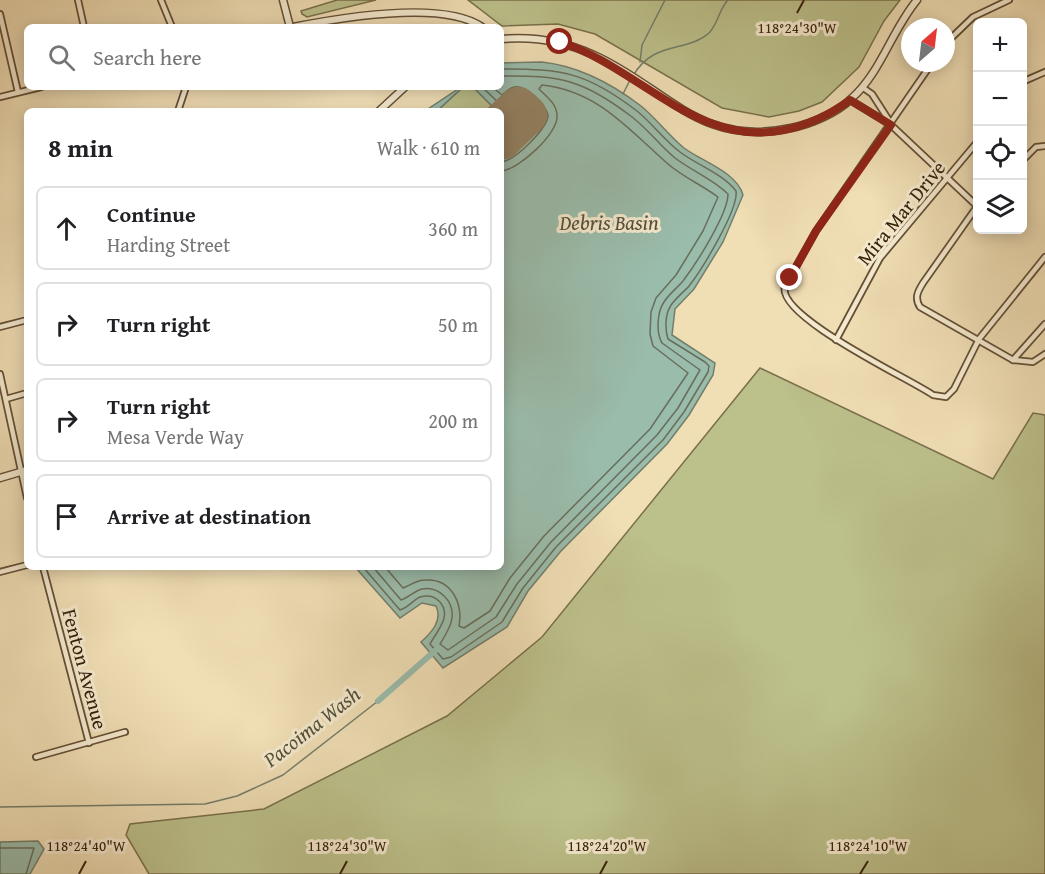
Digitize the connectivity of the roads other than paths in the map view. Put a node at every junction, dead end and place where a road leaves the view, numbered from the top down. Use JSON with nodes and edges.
{"nodes":[{"id":1,"x":78,"y":0,"type":"edge"},
{"id":2,"x":161,"y":0,"type":"edge"},
{"id":3,"x":283,"y":0,"type":"edge"},
{"id":4,"x":917,"y":0,"type":"edge"},
{"id":5,"x":1009,"y":0,"type":"edge"},
{"id":6,"x":406,"y":4,"type":"dead end"},
{"id":7,"x":415,"y":4,"type":"dead end"},
{"id":8,"x":425,"y":4,"type":"dead end"},
{"id":9,"x":458,"y":8,"type":"dead end"},
{"id":10,"x":0,"y":14,"type":"edge"},
{"id":11,"x":83,"y":24,"type":"edge"},
{"id":12,"x":171,"y":24,"type":"edge"},
{"id":13,"x":291,"y":24,"type":"edge"},
{"id":14,"x":307,"y":24,"type":"edge"},
{"id":15,"x":479,"y":24,"type":"edge"},
{"id":16,"x":955,"y":35,"type":"edge"},
{"id":17,"x":504,"y":39,"type":"edge"},
{"id":18,"x":926,"y":72,"type":"edge"},
{"id":19,"x":1045,"y":72,"type":"edge"},
{"id":20,"x":1027,"y":80,"type":"edge"},
{"id":21,"x":862,"y":87,"type":"junction"},
{"id":22,"x":27,"y":90,"type":"edge"},
{"id":23,"x":185,"y":90,"type":"edge"},
{"id":24,"x":402,"y":90,"type":"edge"},
{"id":25,"x":18,"y":92,"type":"junction"},
{"id":26,"x":0,"y":97,"type":"edge"},
{"id":27,"x":850,"y":100,"type":"junction"},
{"id":28,"x":181,"y":108,"type":"edge"},
{"id":29,"x":382,"y":108,"type":"edge"},
{"id":30,"x":891,"y":125,"type":"junction"},
{"id":31,"x":1044,"y":146,"type":"edge"},
{"id":32,"x":973,"y":147,"type":"edge"},
{"id":33,"x":1027,"y":157,"type":"edge"},
{"id":34,"x":948,"y":178,"type":"junction"},
{"id":35,"x":973,"y":201,"type":"edge"},
{"id":36,"x":973,"y":211,"type":"edge"},
{"id":37,"x":1045,"y":257,"type":"edge"},
{"id":38,"x":24,"y":321,"type":"edge"},
{"id":39,"x":1045,"y":324,"type":"edge"},
{"id":40,"x":0,"y":327,"type":"edge"},
{"id":41,"x":979,"y":339,"type":"junction"},
{"id":42,"x":836,"y":340,"type":"junction"},
{"id":43,"x":1045,"y":354,"type":"edge"},
{"id":44,"x":1013,"y":360,"type":"junction"},
{"id":45,"x":0,"y":374,"type":"edge"},
{"id":46,"x":24,"y":394,"type":"edge"},
{"id":47,"x":6,"y":399,"type":"junction"},
{"id":48,"x":24,"y":467,"type":"edge"},
{"id":49,"x":24,"y":471,"type":"edge"},
{"id":50,"x":0,"y":478,"type":"edge"},
{"id":51,"x":24,"y":566,"type":"edge"},
{"id":52,"x":44,"y":570,"type":"edge"},
{"id":53,"x":0,"y":572,"type":"edge"},
{"id":54,"x":124,"y":732,"type":"dead end"},
{"id":55,"x":89,"y":743,"type":"junction"},
{"id":56,"x":36,"y":757,"type":"dead end"}],
"edges":[{"from":1,"to":11,"type":"street"},
{"from":2,"to":12,"type":"street"},
{"from":3,"to":13,"type":"street"},
{"from":4,"to":21,"type":"street"},
{"from":5,"to":16,"type":"street"},
{"from":6,"to":14,"type":"street"},
{"from":7,"to":8,"type":"street"},
{"from":9,"to":15,"type":"street"},
{"from":10,"to":25,"type":"street"},
{"from":17,"to":27,"type":"street"},
{"from":18,"to":30,"type":"street"},
{"from":19,"to":20,"type":"street"},
{"from":21,"to":27,"type":"street"},
{"from":21,"to":30,"type":"street"},
{"from":22,"to":25,"type":"street"},
{"from":23,"to":28,"type":"street"},
{"from":24,"to":29,"type":"street"},
{"from":25,"to":26,"type":"street"},
{"from":27,"to":30,"type":"street"},
{"from":30,"to":34,"type":"street"},
{"from":30,"to":42,"type":"street"},
{"from":31,"to":33,"type":"street"},
{"from":32,"to":34,"type":"street","name":"Mira Mar Drive"},
{"from":34,"to":35,"type":"street"},
{"from":34,"to":42,"type":"street","name":"Mira Mar Drive"},
{"from":36,"to":41,"type":"street"},
{"from":37,"to":41,"type":"street"},
{"from":38,"to":40,"type":"street"},
{"from":39,"to":44,"type":"street"},
{"from":41,"to":42,"type":"street"},
{"from":41,"to":44,"type":"street"},
{"from":43,"to":44,"type":"street"},
{"from":45,"to":47,"type":"street"},
{"from":46,"to":47,"type":"street"},
{"from":47,"to":48,"type":"street"},
{"from":49,"to":50,"type":"street"},
{"from":51,"to":53,"type":"street"},
{"from":52,"to":55,"type":"street","name":"Fenton Avenue"},
{"from":54,"to":55,"type":"street"},
{"from":55,"to":56,"type":"street"}]}
